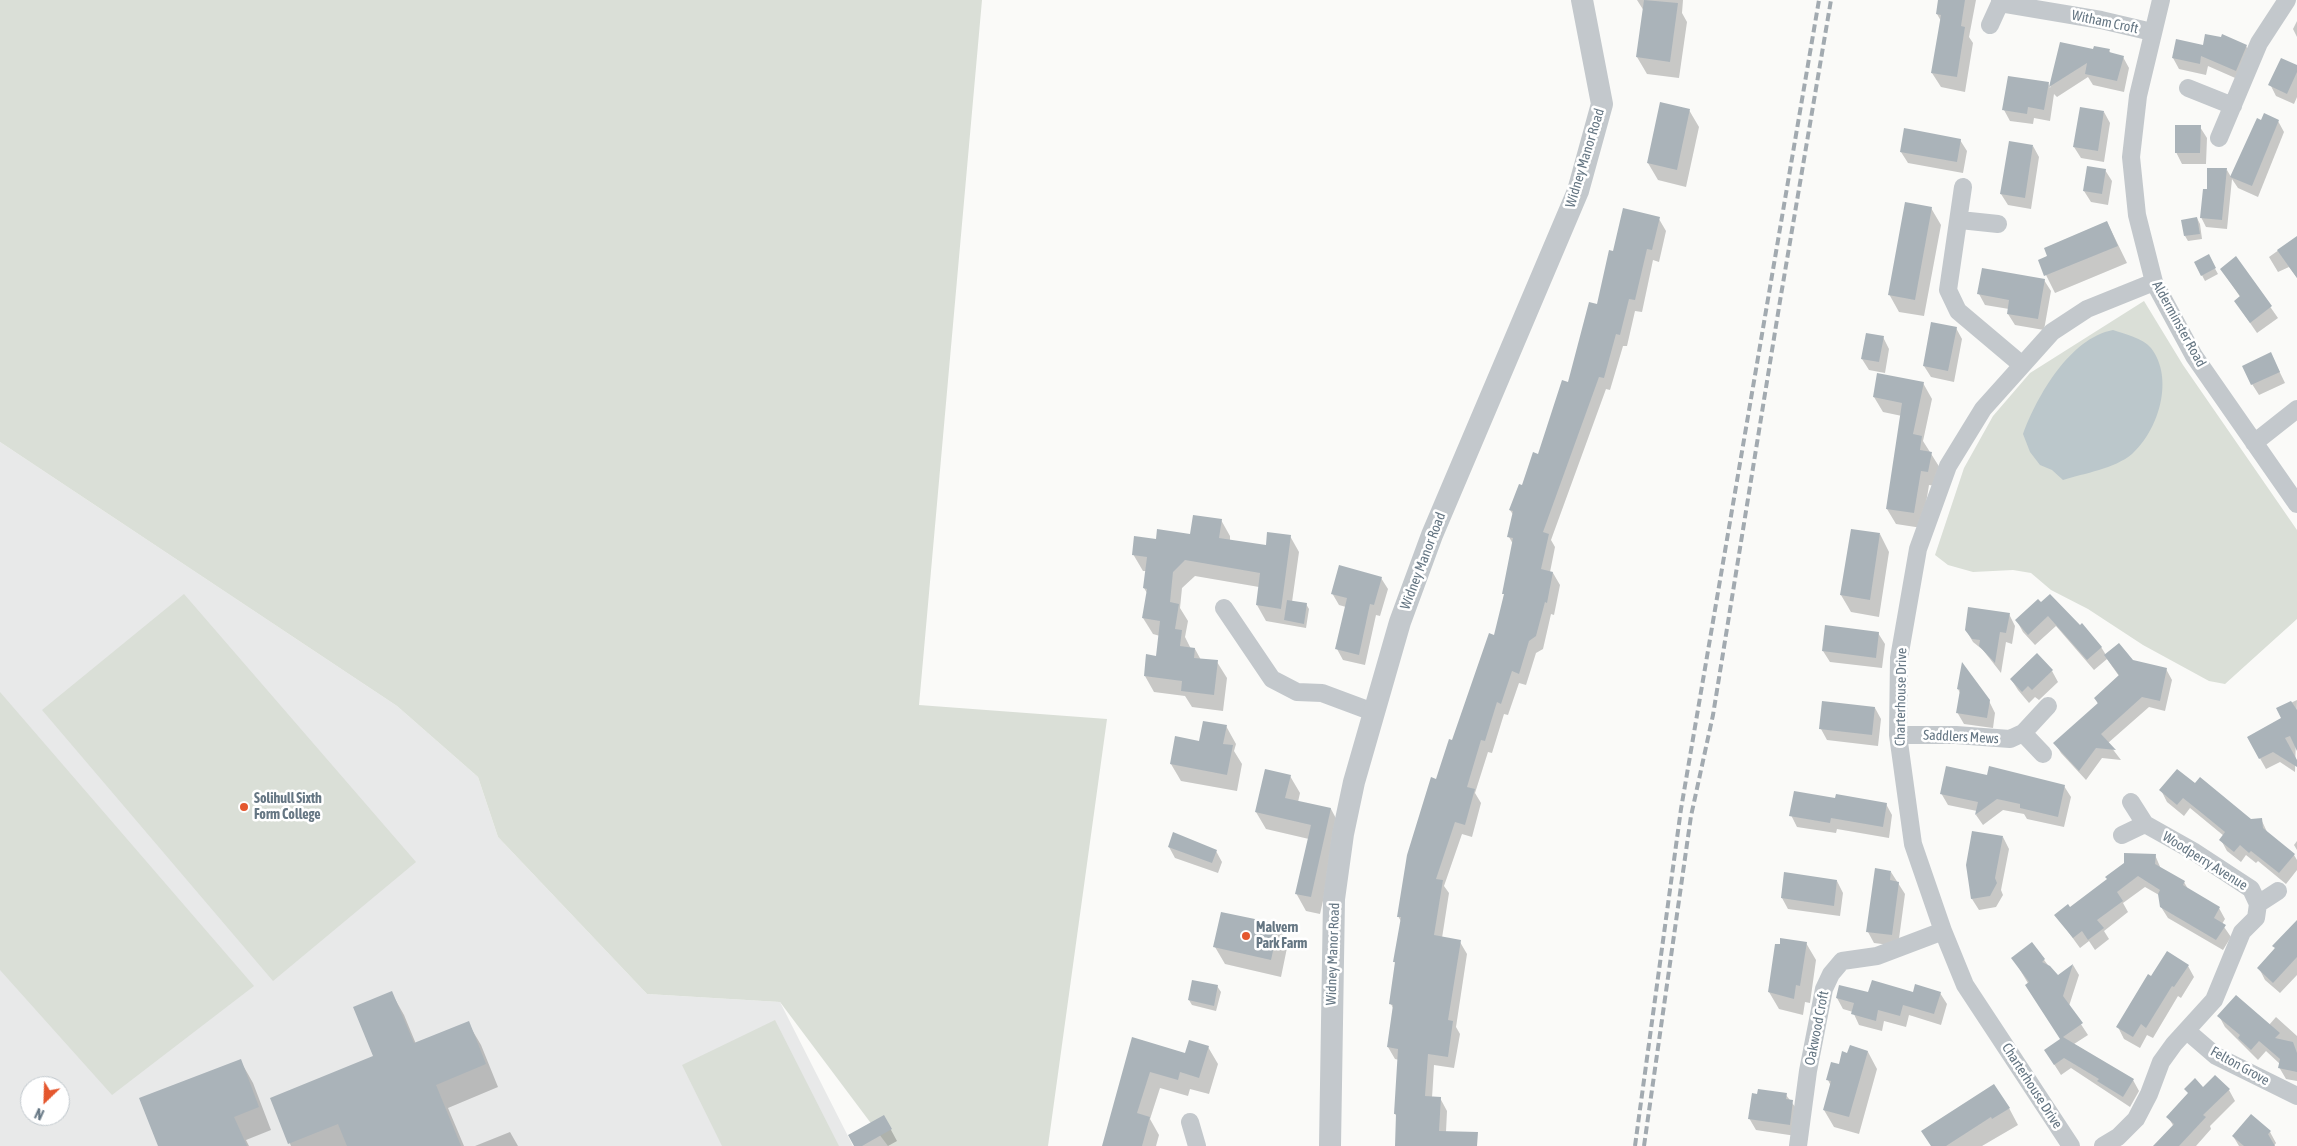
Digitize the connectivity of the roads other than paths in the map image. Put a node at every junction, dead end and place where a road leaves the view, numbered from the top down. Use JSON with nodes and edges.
{"nodes":[{"id":1,"x":1582,"y":0,"type":"edge"},
{"id":2,"x":2161,"y":0,"type":"edge"},
{"id":3,"x":2287,"y":0,"type":"edge"},
{"id":4,"x":2000,"y":1,"type":"edge"},
{"id":5,"x":1990,"y":25,"type":"dead end"},
{"id":6,"x":2152,"y":32,"type":"junction"},
{"id":7,"x":2188,"y":88,"type":"dead end"},
{"id":8,"x":2234,"y":106,"type":"junction"},
{"id":9,"x":2219,"y":138,"type":"dead end"},
{"id":10,"x":1963,"y":187,"type":"dead end"},
{"id":11,"x":1960,"y":220,"type":"junction"},
{"id":12,"x":1998,"y":224,"type":"dead end"},
{"id":13,"x":2154,"y":282,"type":"junction"},
{"id":14,"x":2022,"y":365,"type":"junction"},
{"id":15,"x":2297,"y":409,"type":"edge"},
{"id":16,"x":2254,"y":443,"type":"junction"},
{"id":17,"x":2297,"y":504,"type":"edge"},
{"id":18,"x":1224,"y":608,"type":"dead end"},
{"id":19,"x":2048,"y":706,"type":"dead end"},
{"id":20,"x":1373,"y":712,"type":"junction"},
{"id":21,"x":2023,"y":733,"type":"junction"},
{"id":22,"x":1898,"y":735,"type":"junction"},
{"id":23,"x":2043,"y":754,"type":"dead end"},
{"id":24,"x":2132,"y":802,"type":"dead end"},
{"id":25,"x":2145,"y":824,"type":"junction"},
{"id":26,"x":2122,"y":835,"type":"dead end"},
{"id":27,"x":2278,"y":891,"type":"dead end"},
{"id":28,"x":2258,"y":904,"type":"junction"},
{"id":29,"x":1943,"y":931,"type":"junction"},
{"id":30,"x":2186,"y":1031,"type":"junction"},
{"id":31,"x":2297,"y":1096,"type":"edge"},
{"id":32,"x":1190,"y":1122,"type":"dead end"},
{"id":33,"x":1197,"y":1146,"type":"edge"},
{"id":34,"x":1330,"y":1146,"type":"edge"},
{"id":35,"x":1798,"y":1146,"type":"edge"},
{"id":36,"x":2071,"y":1146,"type":"edge"},
{"id":37,"x":2103,"y":1146,"type":"edge"}],
"edges":[{"from":1,"to":20,"type":"street","name":"Widney Manor Road"},
{"from":2,"to":6,"type":"street","name":"Alderminster Road"},
{"from":3,"to":8,"type":"street"},
{"from":4,"to":5,"type":"street","name":"Witham Croft"},
{"from":4,"to":6,"type":"street","name":"Witham Croft"},
{"from":6,"to":13,"type":"street","name":"Alderminster Road"},
{"from":7,"to":8,"type":"street"},
{"from":8,"to":9,"type":"street"},
{"from":10,"to":11,"type":"street"},
{"from":11,"to":12,"type":"street"},
{"from":11,"to":14,"type":"street"},
{"from":13,"to":14,"type":"street","name":"Charterhouse Drive"},
{"from":13,"to":16,"type":"street","name":"Alderminster Road"},
{"from":14,"to":22,"type":"street","name":"Charterhouse Drive"},
{"from":15,"to":16,"type":"street"},
{"from":16,"to":17,"type":"street","name":"Alderminster Road"},
{"from":18,"to":20,"type":"street"},
{"from":19,"to":21,"type":"street"},
{"from":20,"to":34,"type":"street","name":"Widney Manor Road"},
{"from":21,"to":22,"type":"street","name":"Saddlers Mews"},
{"from":21,"to":23,"type":"street"},
{"from":22,"to":29,"type":"street","name":"Charterhouse Drive"},
{"from":24,"to":25,"type":"street"},
{"from":25,"to":26,"type":"street"},
{"from":25,"to":28,"type":"street","name":"Woodperry Avenue"},
{"from":27,"to":28,"type":"street","name":"Woodperry Avenue"},
{"from":28,"to":30,"type":"street","name":"Woodperry Avenue"},
{"from":29,"to":35,"type":"street","name":"Oakwood Croft"},
{"from":29,"to":36,"type":"street","name":"Charterhouse Drive"},
{"from":30,"to":31,"type":"street","name":"Felton Grove"},
{"from":30,"to":37,"type":"street","name":"Woodperry Avenue"},
{"from":32,"to":33,"type":"street"}]}
